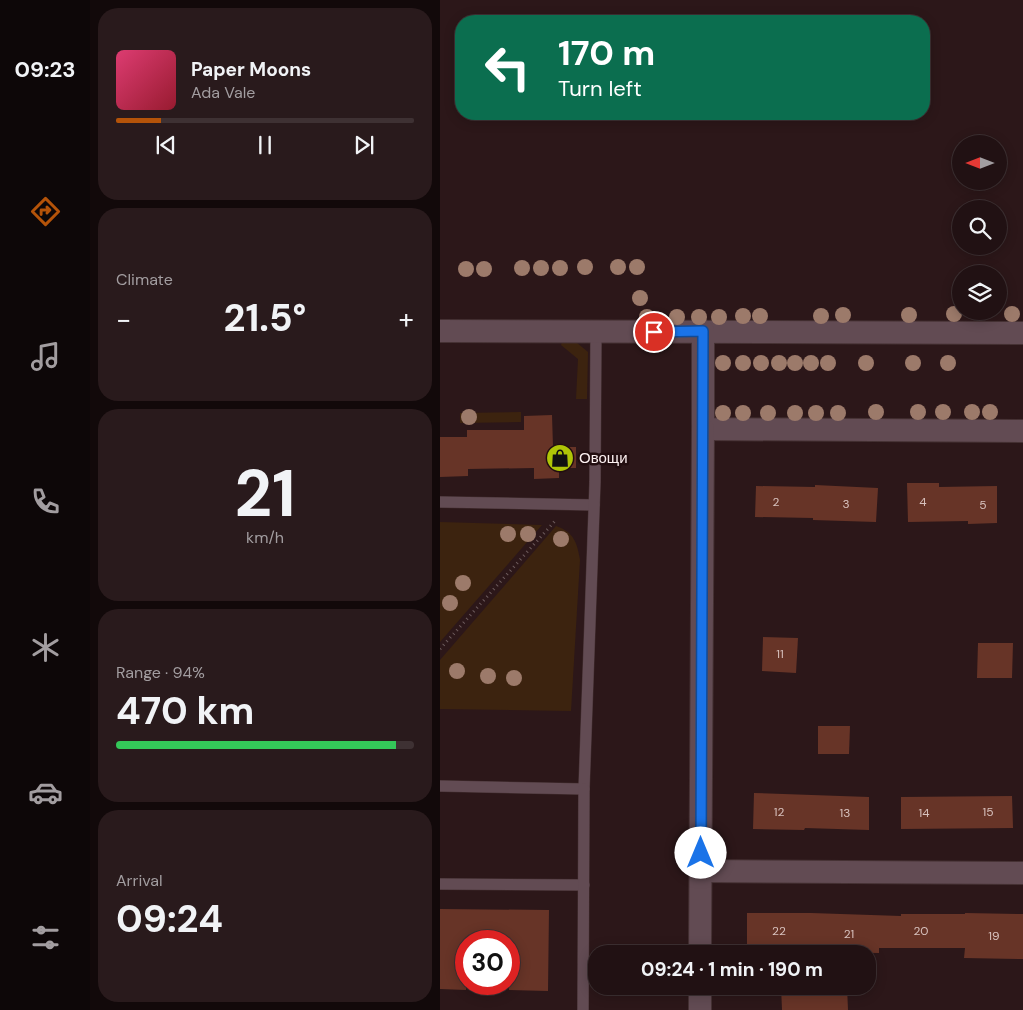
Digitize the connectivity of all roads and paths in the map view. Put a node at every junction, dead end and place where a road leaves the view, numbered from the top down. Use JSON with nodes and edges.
{"nodes":[{"id":1,"x":440,"y":331,"type":"edge"},
{"id":2,"x":703,"y":331,"type":"junction"},
{"id":3,"x":596,"y":332,"type":"junction"},
{"id":4,"x":1023,"y":333,"type":"edge"},
{"id":5,"x":703,"y":429,"type":"junction"},
{"id":6,"x":1023,"y":431,"type":"edge"},
{"id":7,"x":440,"y":502,"type":"edge"},
{"id":8,"x":569,"y":505,"type":"junction"},
{"id":9,"x":594,"y":505,"type":"junction"},
{"id":10,"x":440,"y":649,"type":"edge"},
{"id":11,"x":440,"y":786,"type":"edge"},
{"id":12,"x":584,"y":789,"type":"junction"},
{"id":13,"x":701,"y":871,"type":"junction"},
{"id":14,"x":1023,"y":873,"type":"edge"},
{"id":15,"x":440,"y":884,"type":"edge"},
{"id":16,"x":584,"y":885,"type":"junction"},
{"id":17,"x":700,"y":945,"type":"edge"},
{"id":18,"x":700,"y":995,"type":"edge"},
{"id":19,"x":583,"y":1010,"type":"edge"},
{"id":20,"x":700,"y":1010,"type":"edge"}],
"edges":[{"from":1,"to":3,"type":"street"},
{"from":2,"to":3,"type":"street"},
{"from":2,"to":4,"type":"street"},
{"from":2,"to":5,"type":"street"},
{"from":3,"to":9,"type":"lane"},
{"from":5,"to":6,"type":"street"},
{"from":5,"to":13,"type":"street"},
{"from":7,"to":8,"type":"lane"},
{"from":8,"to":9,"type":"lane"},
{"from":8,"to":10,"type":"path"},
{"from":9,"to":12,"type":"lane"},
{"from":11,"to":12,"type":"lane"},
{"from":12,"to":16,"type":"lane"},
{"from":13,"to":14,"type":"street"},
{"from":13,"to":17,"type":"street"},
{"from":15,"to":16,"type":"lane"},
{"from":16,"to":19,"type":"lane"},
{"from":18,"to":20,"type":"street"}]}
